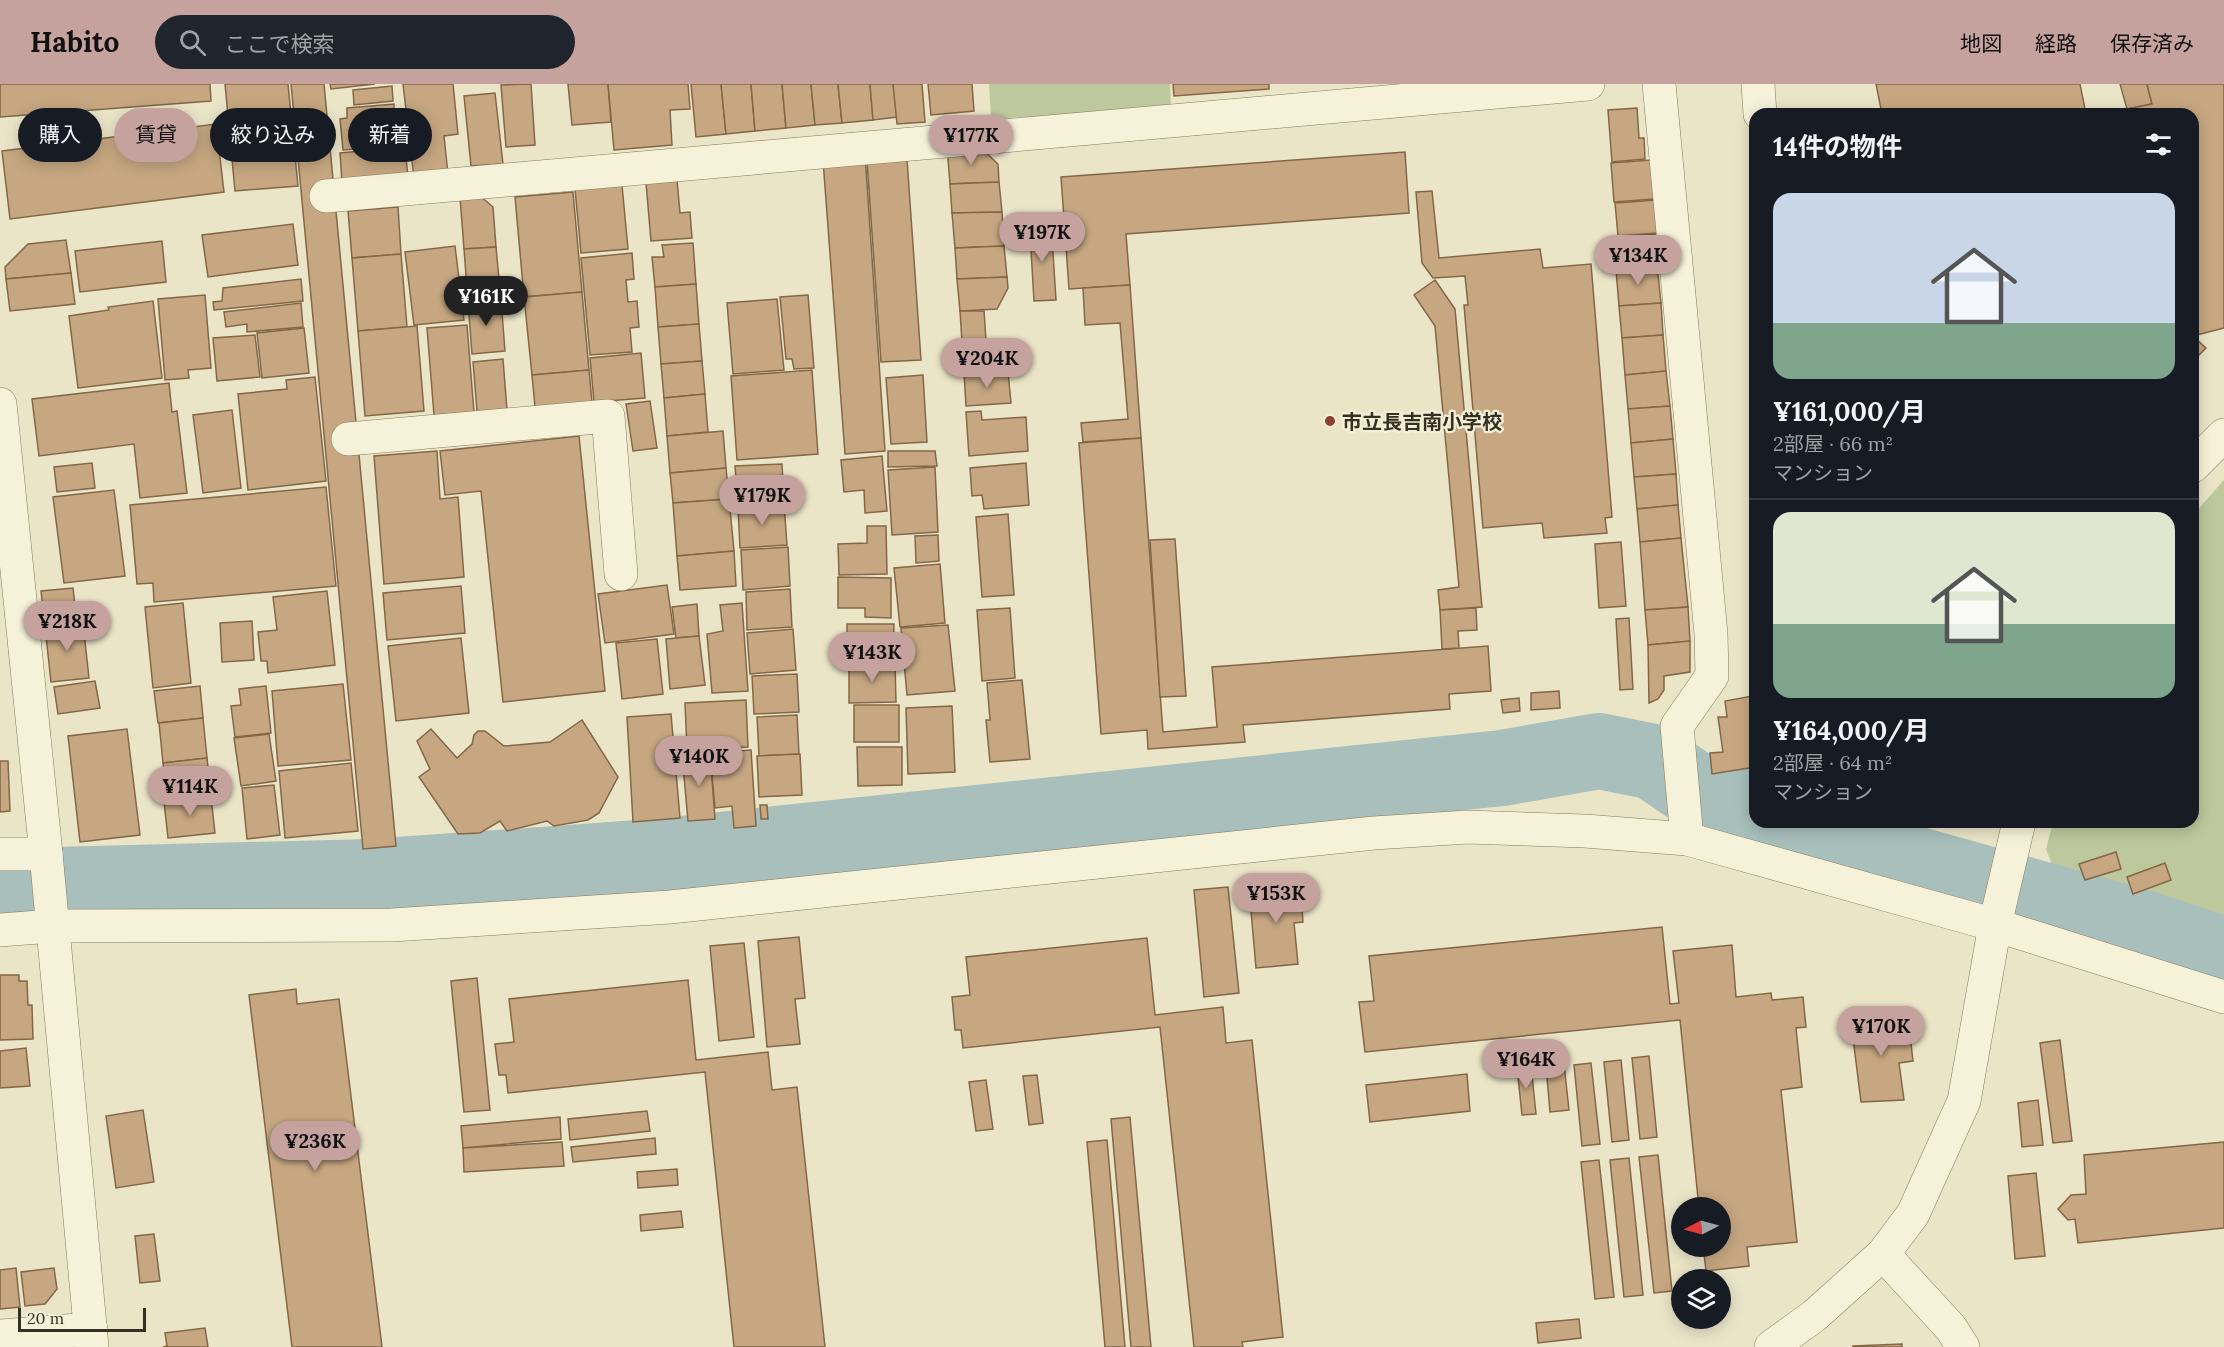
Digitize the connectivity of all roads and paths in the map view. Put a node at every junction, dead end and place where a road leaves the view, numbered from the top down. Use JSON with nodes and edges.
{"nodes":[{"id":1,"x":1588,"y":84,"type":"edge"},
{"id":2,"x":1659,"y":84,"type":"edge"},
{"id":3,"x":1758,"y":84,"type":"edge"},
{"id":4,"x":1406,"y":92,"type":"edge"},
{"id":5,"x":1760,"y":108,"type":"edge"},
{"id":6,"x":326,"y":195,"type":"dead end"},
{"id":7,"x":0,"y":404,"type":"edge"},
{"id":8,"x":2224,"y":435,"type":"edge"},
{"id":9,"x":348,"y":439,"type":"dead end"},
{"id":10,"x":2199,"y":460,"type":"edge"},
{"id":11,"x":621,"y":574,"type":"dead end"},
{"id":12,"x":2018,"y":828,"type":"edge"},
{"id":13,"x":1687,"y":839,"type":"junction"},
{"id":14,"x":0,"y":854,"type":"edge"},
{"id":15,"x":46,"y":854,"type":"junction"},
{"id":16,"x":1995,"y":924,"type":"junction"},
{"id":17,"x":52,"y":926,"type":"junction"},
{"id":18,"x":0,"y":930,"type":"edge"},
{"id":19,"x":2224,"y":997,"type":"edge"},
{"id":20,"x":1883,"y":1254,"type":"junction"},
{"id":21,"x":0,"y":1336,"type":"edge"},
{"id":22,"x":92,"y":1338,"type":"edge"},
{"id":23,"x":1771,"y":1347,"type":"edge"},
{"id":24,"x":1963,"y":1347,"type":"edge"}],
"edges":[{"from":1,"to":4,"type":"street"},
{"from":2,"to":13,"type":"street"},
{"from":3,"to":5,"type":"street"},
{"from":4,"to":6,"type":"street"},
{"from":7,"to":15,"type":"street"},
{"from":8,"to":10,"type":"street"},
{"from":9,"to":11,"type":"street"},
{"from":12,"to":16,"type":"street"},
{"from":13,"to":16,"type":"street"},
{"from":13,"to":17,"type":"street"},
{"from":14,"to":15,"type":"street"},
{"from":15,"to":17,"type":"street"},
{"from":16,"to":19,"type":"street"},
{"from":16,"to":20,"type":"street"},
{"from":17,"to":18,"type":"street"},
{"from":17,"to":22,"type":"street"},
{"from":20,"to":23,"type":"street"},
{"from":20,"to":24,"type":"street"},
{"from":21,"to":22,"type":"street"}]}
